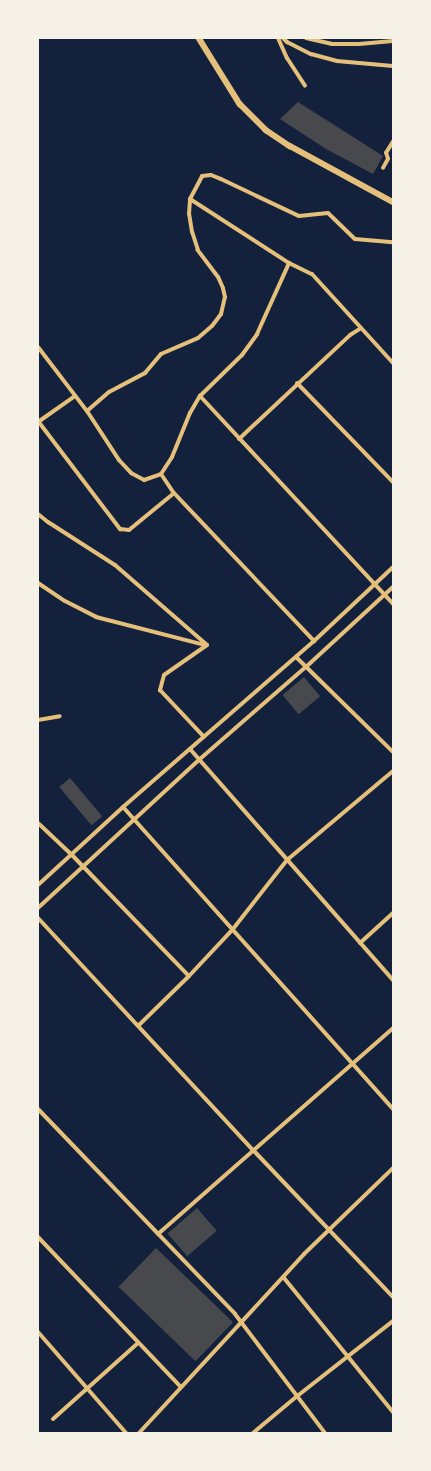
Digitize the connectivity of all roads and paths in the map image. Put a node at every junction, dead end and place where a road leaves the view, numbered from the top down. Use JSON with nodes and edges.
{"nodes":[{"id":1,"x":199,"y":38,"type":"edge"},
{"id":2,"x":278,"y":38,"type":"edge"},
{"id":3,"x":283,"y":38,"type":"edge"},
{"id":4,"x":306,"y":38,"type":"edge"},
{"id":5,"x":393,"y":41,"type":"edge"},
{"id":6,"x":393,"y":66,"type":"edge"},
{"id":7,"x":305,"y":86,"type":"dead end"},
{"id":8,"x":393,"y":142,"type":"edge"},
{"id":9,"x":382,"y":168,"type":"dead end"},
{"id":10,"x":190,"y":200,"type":"junction"},
{"id":11,"x":393,"y":202,"type":"edge"},
{"id":12,"x":393,"y":242,"type":"edge"},
{"id":13,"x":289,"y":263,"type":"junction"},
{"id":14,"x":361,"y":328,"type":"junction"},
{"id":15,"x":38,"y":347,"type":"edge"},
{"id":16,"x":393,"y":363,"type":"edge"},
{"id":17,"x":297,"y":383,"type":"junction"},
{"id":18,"x":75,"y":396,"type":"junction"},
{"id":19,"x":200,"y":396,"type":"junction"},
{"id":20,"x":87,"y":411,"type":"junction"},
{"id":21,"x":38,"y":422,"type":"edge"},
{"id":22,"x":239,"y":439,"type":"junction"},
{"id":23,"x":161,"y":474,"type":"junction"},
{"id":24,"x":393,"y":482,"type":"edge"},
{"id":25,"x":174,"y":493,"type":"junction"},
{"id":26,"x":38,"y":514,"type":"edge"},
{"id":27,"x":393,"y":567,"type":"edge"},
{"id":28,"x":38,"y":584,"type":"edge"},
{"id":29,"x":374,"y":584,"type":"junction"},
{"id":30,"x":393,"y":587,"type":"edge"},
{"id":31,"x":384,"y":595,"type":"junction"},
{"id":32,"x":393,"y":604,"type":"edge"},
{"id":33,"x":314,"y":641,"type":"junction"},
{"id":34,"x":208,"y":645,"type":"junction"},
{"id":35,"x":296,"y":657,"type":"junction"},
{"id":36,"x":306,"y":667,"type":"junction"},
{"id":37,"x":60,"y":716,"type":"dead end"},
{"id":38,"x":38,"y":720,"type":"edge"},
{"id":39,"x":204,"y":737,"type":"junction"},
{"id":40,"x":190,"y":749,"type":"junction"},
{"id":41,"x":393,"y":752,"type":"edge"},
{"id":42,"x":200,"y":759,"type":"junction"},
{"id":43,"x":393,"y":771,"type":"edge"},
{"id":44,"x":123,"y":807,"type":"junction"},
{"id":45,"x":134,"y":820,"type":"junction"},
{"id":46,"x":38,"y":822,"type":"edge"},
{"id":47,"x":72,"y":854,"type":"junction"},
{"id":48,"x":287,"y":860,"type":"junction"},
{"id":49,"x":82,"y":866,"type":"junction"},
{"id":50,"x":38,"y":885,"type":"edge"},
{"id":51,"x":38,"y":908,"type":"edge"},
{"id":52,"x":393,"y":913,"type":"edge"},
{"id":53,"x":38,"y":918,"type":"edge"},
{"id":54,"x":233,"y":929,"type":"junction"},
{"id":55,"x":360,"y":943,"type":"junction"},
{"id":56,"x":189,"y":976,"type":"junction"},
{"id":57,"x":393,"y":980,"type":"edge"},
{"id":58,"x":139,"y":1025,"type":"junction"},
{"id":59,"x":393,"y":1028,"type":"edge"},
{"id":60,"x":354,"y":1063,"type":"junction"},
{"id":61,"x":38,"y":1109,"type":"edge"},
{"id":62,"x":393,"y":1109,"type":"edge"},
{"id":63,"x":254,"y":1151,"type":"junction"},
{"id":64,"x":393,"y":1168,"type":"edge"},
{"id":65,"x":331,"y":1230,"type":"junction"},
{"id":66,"x":158,"y":1234,"type":"junction"},
{"id":67,"x":38,"y":1237,"type":"edge"},
{"id":68,"x":284,"y":1278,"type":"junction"},
{"id":69,"x":393,"y":1297,"type":"edge"},
{"id":70,"x":393,"y":1321,"type":"edge"},
{"id":71,"x":242,"y":1323,"type":"junction"},
{"id":72,"x":38,"y":1332,"type":"edge"},
{"id":73,"x":138,"y":1343,"type":"junction"},
{"id":74,"x":348,"y":1357,"type":"junction"},
{"id":75,"x":181,"y":1387,"type":"junction"},
{"id":76,"x":87,"y":1389,"type":"junction"},
{"id":77,"x":296,"y":1397,"type":"junction"},
{"id":78,"x":393,"y":1412,"type":"edge"},
{"id":79,"x":53,"y":1419,"type":"dead end"},
{"id":80,"x":126,"y":1433,"type":"edge"},
{"id":81,"x":139,"y":1433,"type":"edge"},
{"id":82,"x":253,"y":1433,"type":"edge"},
{"id":83,"x":325,"y":1433,"type":"edge"}],
"edges":[{"from":1,"to":11,"type":"street"},
{"from":2,"to":7,"type":"street"},
{"from":3,"to":6,"type":"street"},
{"from":4,"to":5,"type":"street"},
{"from":8,"to":9,"type":"street"},
{"from":10,"to":12,"type":"street"},
{"from":10,"to":13,"type":"street"},
{"from":10,"to":20,"type":"street"},
{"from":13,"to":14,"type":"street"},
{"from":13,"to":19,"type":"street"},
{"from":14,"to":16,"type":"street"},
{"from":14,"to":17,"type":"street"},
{"from":15,"to":18,"type":"street"},
{"from":17,"to":22,"type":"street"},
{"from":17,"to":24,"type":"street"},
{"from":18,"to":20,"type":"street"},
{"from":18,"to":21,"type":"street"},
{"from":19,"to":22,"type":"street"},
{"from":19,"to":23,"type":"street"},
{"from":20,"to":23,"type":"street"},
{"from":21,"to":25,"type":"street"},
{"from":22,"to":29,"type":"street"},
{"from":23,"to":25,"type":"street"},
{"from":25,"to":33,"type":"street"},
{"from":26,"to":34,"type":"street"},
{"from":27,"to":29,"type":"street"},
{"from":28,"to":34,"type":"street"},
{"from":29,"to":31,"type":"street"},
{"from":29,"to":33,"type":"street"},
{"from":30,"to":31,"type":"street"},
{"from":31,"to":32,"type":"street"},
{"from":31,"to":36,"type":"street"},
{"from":33,"to":35,"type":"street"},
{"from":34,"to":39,"type":"street"},
{"from":35,"to":36,"type":"street"},
{"from":35,"to":39,"type":"street"},
{"from":36,"to":41,"type":"street"},
{"from":36,"to":42,"type":"street"},
{"from":37,"to":38,"type":"street"},
{"from":39,"to":40,"type":"street"},
{"from":40,"to":42,"type":"street"},
{"from":40,"to":44,"type":"street"},
{"from":42,"to":45,"type":"street"},
{"from":42,"to":48,"type":"street"},
{"from":43,"to":48,"type":"street"},
{"from":44,"to":45,"type":"street"},
{"from":44,"to":47,"type":"street"},
{"from":45,"to":49,"type":"street"},
{"from":45,"to":54,"type":"street"},
{"from":46,"to":47,"type":"street"},
{"from":47,"to":49,"type":"street"},
{"from":47,"to":50,"type":"street"},
{"from":48,"to":54,"type":"street"},
{"from":48,"to":55,"type":"street"},
{"from":49,"to":51,"type":"street"},
{"from":49,"to":56,"type":"street"},
{"from":52,"to":55,"type":"street"},
{"from":53,"to":58,"type":"street"},
{"from":54,"to":56,"type":"street"},
{"from":54,"to":60,"type":"street"},
{"from":55,"to":57,"type":"street"},
{"from":56,"to":58,"type":"street"},
{"from":58,"to":63,"type":"street"},
{"from":59,"to":60,"type":"street"},
{"from":60,"to":62,"type":"street"},
{"from":60,"to":63,"type":"street"},
{"from":61,"to":66,"type":"street"},
{"from":63,"to":65,"type":"street"},
{"from":63,"to":66,"type":"street"},
{"from":64,"to":65,"type":"street"},
{"from":65,"to":68,"type":"street"},
{"from":65,"to":69,"type":"street"},
{"from":66,"to":71,"type":"street"},
{"from":67,"to":73,"type":"street"},
{"from":68,"to":71,"type":"street"},
{"from":68,"to":74,"type":"street"},
{"from":70,"to":74,"type":"street"},
{"from":71,"to":75,"type":"street"},
{"from":71,"to":77,"type":"street"},
{"from":72,"to":76,"type":"street"},
{"from":73,"to":75,"type":"street"},
{"from":73,"to":76,"type":"street"},
{"from":74,"to":77,"type":"street"},
{"from":74,"to":78,"type":"street"},
{"from":75,"to":81,"type":"street"},
{"from":76,"to":79,"type":"street"},
{"from":76,"to":80,"type":"street"},
{"from":77,"to":82,"type":"street"},
{"from":77,"to":83,"type":"street"}]}
